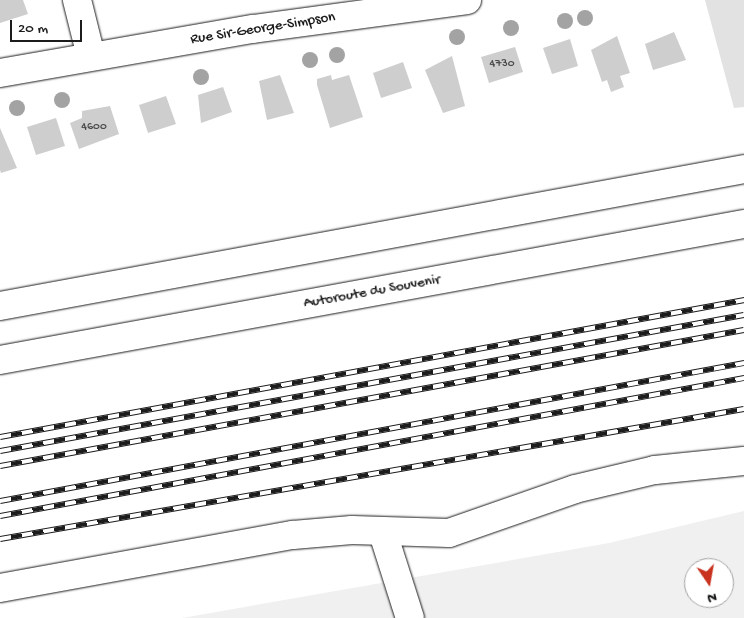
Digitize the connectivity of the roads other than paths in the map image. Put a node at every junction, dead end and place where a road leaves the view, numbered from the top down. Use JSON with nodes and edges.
{"nodes":[{"id":1,"x":77,"y":0,"type":"edge"},
{"id":2,"x":467,"y":0,"type":"edge"},
{"id":3,"x":392,"y":5,"type":"edge"},
{"id":4,"x":91,"y":56,"type":"junction"},
{"id":5,"x":0,"y":73,"type":"edge"},
{"id":6,"x":744,"y":169,"type":"edge"},
{"id":7,"x":744,"y":224,"type":"edge"},
{"id":8,"x":0,"y":306,"type":"edge"},
{"id":9,"x":0,"y":360,"type":"edge"},
{"id":10,"x":744,"y":461,"type":"edge"},
{"id":11,"x":383,"y":533,"type":"junction"},
{"id":12,"x":0,"y":588,"type":"edge"},
{"id":13,"x":410,"y":618,"type":"edge"}],
"edges":[{"from":1,"to":4,"type":"main road"},
{"from":2,"to":3,"type":"main road","name":"Rue Sir-George-Simpson"},
{"from":3,"to":4,"type":"main road","name":"Rue Sir-George-Simpson"},
{"from":4,"to":5,"type":"main road","name":"Rue Sir-George-Simpson"},
{"from":6,"to":8,"type":"main road"},
{"from":7,"to":9,"type":"main road","name":"Autoroute du Souvenir"},
{"from":10,"to":11,"type":"main road"},
{"from":11,"to":12,"type":"main road"},
{"from":11,"to":13,"type":"main road"}]}
